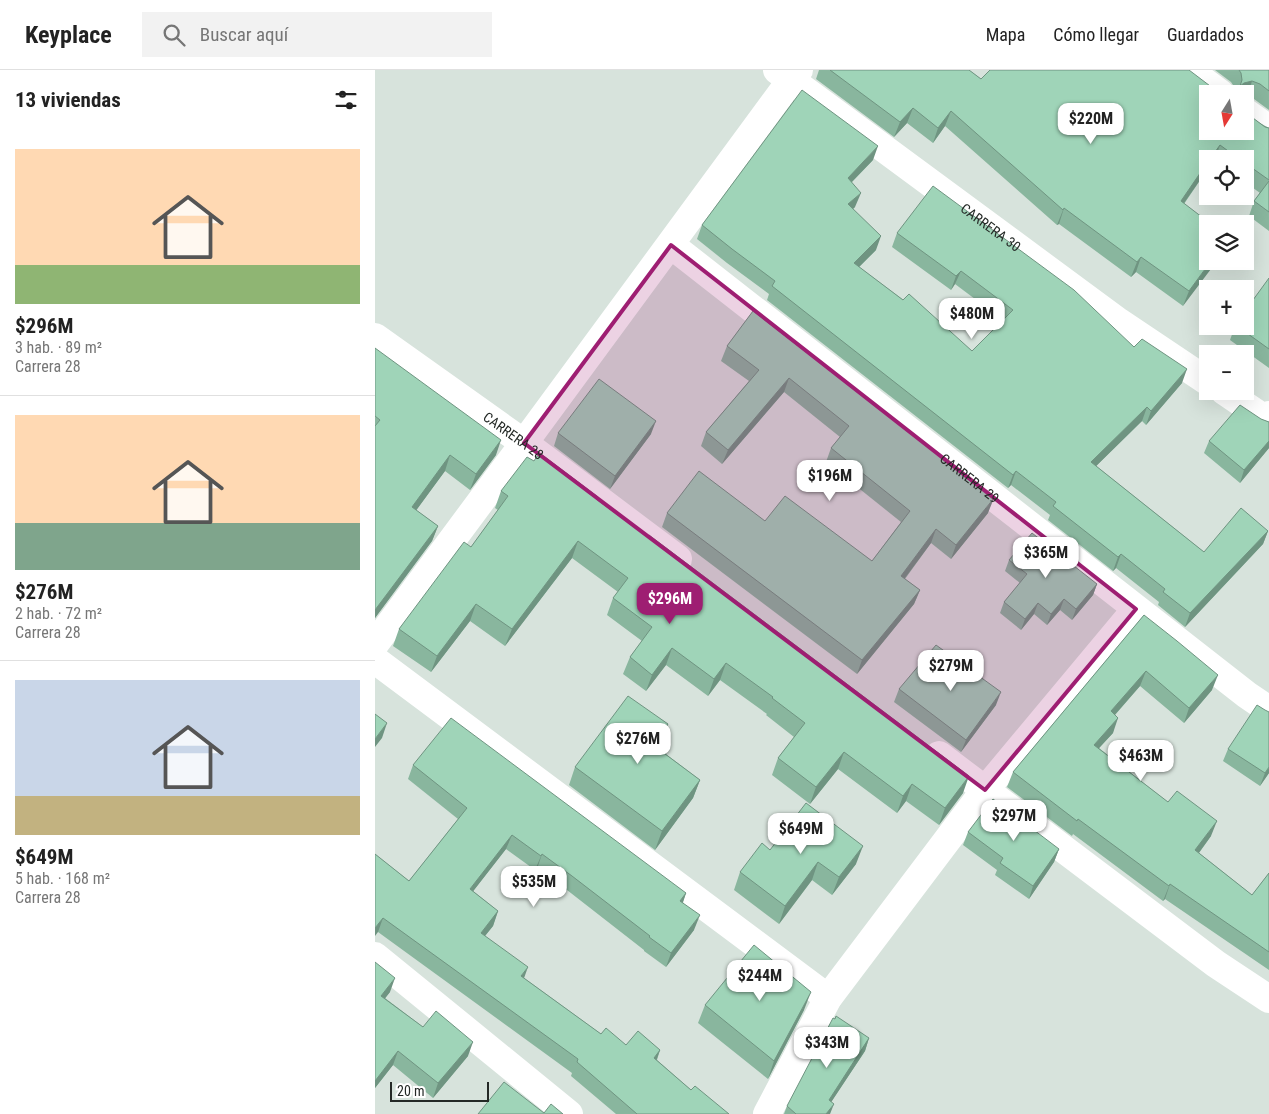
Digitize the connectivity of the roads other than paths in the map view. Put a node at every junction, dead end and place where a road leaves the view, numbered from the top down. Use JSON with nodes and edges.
{"nodes":[{"id":1,"x":1189,"y":70,"type":"edge"},
{"id":2,"x":789,"y":73,"type":"edge"},
{"id":3,"x":1209,"y":85,"type":"edge"},
{"id":4,"x":1254,"y":119,"type":"edge"},
{"id":5,"x":1269,"y":130,"type":"edge"},
{"id":6,"x":671,"y":245,"type":"junction"},
{"id":7,"x":375,"y":337,"type":"edge"},
{"id":8,"x":1199,"y":375,"type":"edge"},
{"id":9,"x":1239,"y":400,"type":"edge"},
{"id":10,"x":1267,"y":417,"type":"edge"},
{"id":11,"x":524,"y":443,"type":"junction"},
{"id":12,"x":699,"y":575,"type":"edge"},
{"id":13,"x":1136,"y":609,"type":"junction"},
{"id":14,"x":375,"y":644,"type":"edge"},
{"id":15,"x":375,"y":660,"type":"edge"},
{"id":16,"x":1269,"y":710,"type":"edge"},
{"id":17,"x":921,"y":742,"type":"edge"},
{"id":18,"x":985,"y":790,"type":"junction"},
{"id":19,"x":375,"y":956,"type":"edge"},
{"id":20,"x":828,"y":998,"type":"junction"},
{"id":21,"x":1269,"y":999,"type":"edge"},
{"id":22,"x":569,"y":1114,"type":"edge"},
{"id":23,"x":767,"y":1114,"type":"edge"}],
"edges":[{"from":1,"to":3,"type":"street"},
{"from":2,"to":6,"type":"street"},
{"from":2,"to":8,"type":"street","name":"CARRERA 30"},
{"from":4,"to":5,"type":"street"},
{"from":6,"to":11,"type":"street"},
{"from":6,"to":13,"type":"street","name":"CARRERA 29"},
{"from":7,"to":11,"type":"street","name":"CARRERA 28"},
{"from":9,"to":10,"type":"street"},
{"from":11,"to":12,"type":"street","name":"CARRERA 28"},
{"from":11,"to":14,"type":"street"},
{"from":13,"to":16,"type":"street","name":"CARRERA 29"},
{"from":13,"to":18,"type":"street"},
{"from":15,"to":20,"type":"street"},
{"from":17,"to":18,"type":"street"},
{"from":18,"to":20,"type":"street"},
{"from":18,"to":21,"type":"street"},
{"from":19,"to":22,"type":"street"},
{"from":20,"to":23,"type":"street"}]}
